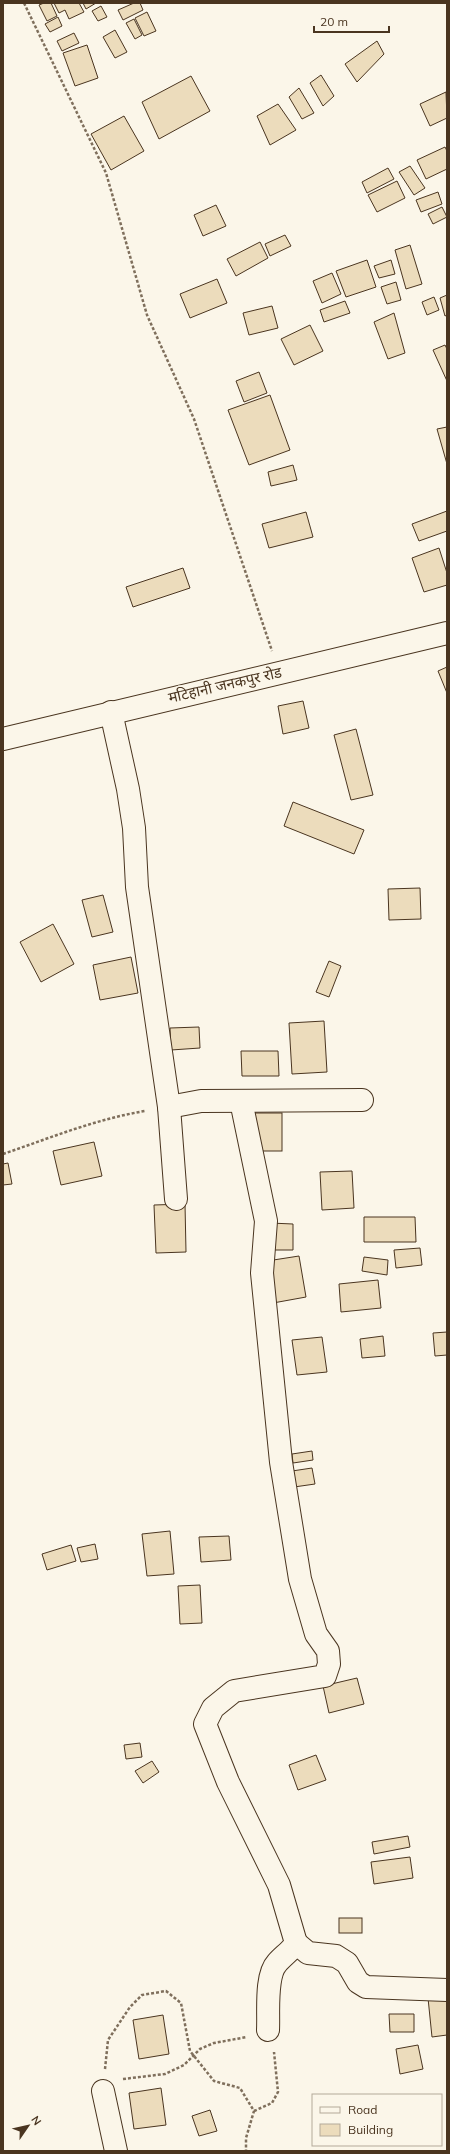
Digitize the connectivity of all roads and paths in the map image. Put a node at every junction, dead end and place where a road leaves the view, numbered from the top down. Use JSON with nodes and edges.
{"nodes":[{"id":1,"x":24,"y":3,"type":"edge"},
{"id":2,"x":447,"y":633,"type":"edge"},
{"id":3,"x":279,"y":672,"type":"junction"},
{"id":4,"x":112,"y":712,"type":"junction"},
{"id":5,"x":3,"y":739,"type":"edge"},
{"id":6,"x":362,"y":1100,"type":"dead end"},
{"id":7,"x":241,"y":1101,"type":"junction"},
{"id":8,"x":169,"y":1106,"type":"junction"},
{"id":9,"x":3,"y":1154,"type":"edge"},
{"id":10,"x":176,"y":1199,"type":"dead end"},
{"id":11,"x":296,"y":1943,"type":"junction"},
{"id":12,"x":447,"y":1990,"type":"edge"},
{"id":13,"x":268,"y":2031,"type":"junction"},
{"id":14,"x":194,"y":2055,"type":"junction"},
{"id":15,"x":103,"y":2089,"type":"junction"},
{"id":16,"x":254,"y":2111,"type":"junction"},
{"id":17,"x":116,"y":2151,"type":"edge"},
{"id":18,"x":246,"y":2151,"type":"edge"}],
"edges":[{"from":1,"to":3,"type":"path"},
{"from":2,"to":3,"type":"street","name":"मटिहानी जनकपुर रोड"},
{"from":3,"to":4,"type":"street","name":"मटिहानी जनकपुर रोड"},
{"from":4,"to":5,"type":"street","name":"मटिहानी जनकपुर रोड"},
{"from":4,"to":8,"type":"street"},
{"from":6,"to":7,"type":"street"},
{"from":7,"to":8,"type":"street"},
{"from":7,"to":11,"type":"street"},
{"from":8,"to":9,"type":"path"},
{"from":8,"to":10,"type":"street"},
{"from":11,"to":12,"type":"street"},
{"from":11,"to":13,"type":"street"},
{"from":13,"to":14,"type":"path"},
{"from":13,"to":16,"type":"path"},
{"from":14,"to":15,"type":"path"},
{"from":14,"to":15,"type":"path"},
{"from":14,"to":16,"type":"path"},
{"from":15,"to":17,"type":"street"},
{"from":16,"to":18,"type":"path"}]}
